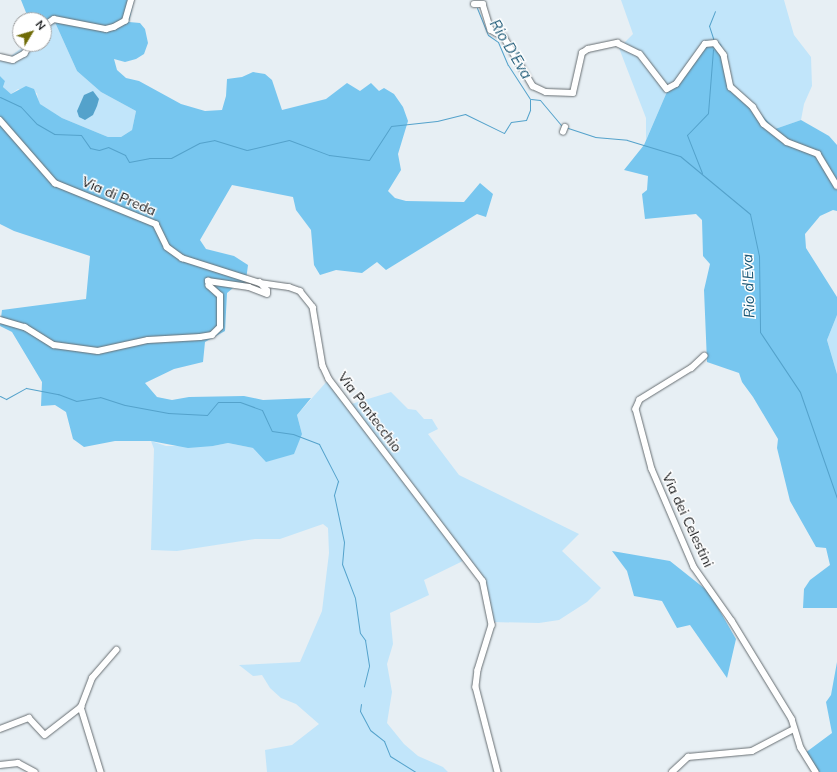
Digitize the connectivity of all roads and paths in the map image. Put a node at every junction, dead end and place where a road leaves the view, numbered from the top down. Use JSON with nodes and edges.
{"nodes":[{"id":1,"x":131,"y":0,"type":"edge"},
{"id":2,"x":474,"y":4,"type":"dead end"},
{"id":3,"x":52,"y":20,"type":"edge"},
{"id":4,"x":26,"y":52,"type":"edge"},
{"id":5,"x":0,"y":58,"type":"edge"},
{"id":6,"x":0,"y":120,"type":"edge"},
{"id":7,"x":837,"y":186,"type":"edge"},
{"id":8,"x":260,"y":283,"type":"junction"},
{"id":9,"x":0,"y":320,"type":"edge"},
{"id":10,"x":705,"y":356,"type":"dead end"},
{"id":11,"x":116,"y":650,"type":"dead end"},
{"id":12,"x":81,"y":706,"type":"junction"},
{"id":13,"x":0,"y":729,"type":"edge"},
{"id":14,"x":794,"y":729,"type":"junction"},
{"id":15,"x":0,"y":765,"type":"edge"},
{"id":16,"x":35,"y":772,"type":"edge"},
{"id":17,"x":101,"y":772,"type":"edge"},
{"id":18,"x":498,"y":772,"type":"edge"},
{"id":19,"x":672,"y":772,"type":"edge"},
{"id":20,"x":816,"y":772,"type":"edge"}],
"edges":[{"from":1,"to":3,"type":"street"},
{"from":2,"to":7,"type":"street"},
{"from":4,"to":5,"type":"street"},
{"from":6,"to":8,"type":"street","name":"Via di Preda"},
{"from":8,"to":9,"type":"street"},
{"from":8,"to":18,"type":"street","name":"Via Pontecchio"},
{"from":10,"to":14,"type":"street","name":"Via dei Celestini"},
{"from":11,"to":12,"type":"street"},
{"from":12,"to":13,"type":"street"},
{"from":12,"to":17,"type":"street"},
{"from":14,"to":19,"type":"street"},
{"from":14,"to":20,"type":"street","name":"Via dei Celestini"},
{"from":15,"to":16,"type":"street"}]}
